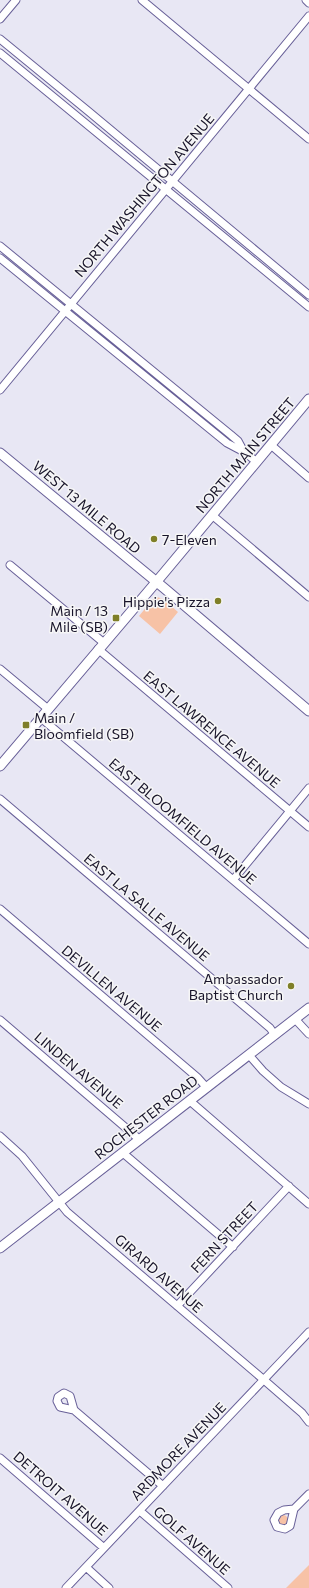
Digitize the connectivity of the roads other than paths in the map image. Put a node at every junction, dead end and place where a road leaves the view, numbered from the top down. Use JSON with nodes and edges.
{"nodes":[{"id":1,"x":16,"y":0,"type":"edge"},
{"id":2,"x":142,"y":0,"type":"edge"},
{"id":3,"x":306,"y":0,"type":"edge"},
{"id":4,"x":309,"y":3,"type":"edge"},
{"id":5,"x":309,"y":16,"type":"edge"},
{"id":6,"x":0,"y":19,"type":"edge"},
{"id":7,"x":0,"y":39,"type":"edge"},
{"id":8,"x":0,"y":53,"type":"edge"},
{"id":9,"x":249,"y":88,"type":"junction"},
{"id":10,"x":88,"y":111,"type":"junction"},
{"id":11,"x":81,"y":120,"type":"junction"},
{"id":12,"x":309,"y":139,"type":"edge"},
{"id":13,"x":171,"y":182,"type":"junction"},
{"id":14,"x":166,"y":188,"type":"junction"},
{"id":15,"x":0,"y":246,"type":"edge"},
{"id":16,"x":259,"y":253,"type":"junction"},
{"id":17,"x":0,"y":258,"type":"edge"},
{"id":18,"x":253,"y":260,"type":"junction"},
{"id":19,"x":309,"y":295,"type":"edge"},
{"id":20,"x":71,"y":304,"type":"junction"},
{"id":21,"x":309,"y":307,"type":"edge"},
{"id":22,"x":66,"y":310,"type":"junction"},
{"id":23,"x":156,"y":374,"type":"junction"},
{"id":24,"x":151,"y":381,"type":"junction"},
{"id":25,"x":0,"y":390,"type":"edge"},
{"id":26,"x":309,"y":399,"type":"edge"},
{"id":27,"x":271,"y":445,"type":"junction"},
{"id":28,"x":244,"y":452,"type":"junction"},
{"id":29,"x":0,"y":453,"type":"edge"},
{"id":30,"x":257,"y":462,"type":"junction"},
{"id":31,"x":309,"y":478,"type":"edge"},
{"id":32,"x":212,"y":516,"type":"junction"},
{"id":33,"x":10,"y":566,"type":"dead end"},
{"id":34,"x":156,"y":582,"type":"junction"},
{"id":35,"x":309,"y":597,"type":"edge"},
{"id":36,"x":101,"y":646,"type":"junction"},
{"id":37,"x":0,"y":668,"type":"edge"},
{"id":38,"x":48,"y":709,"type":"junction"},
{"id":39,"x":309,"y":711,"type":"edge"},
{"id":40,"x":41,"y":718,"type":"junction"},
{"id":41,"x":0,"y":766,"type":"edge"},
{"id":42,"x":309,"y":788,"type":"edge"},
{"id":43,"x":0,"y":799,"type":"edge"},
{"id":44,"x":290,"y":811,"type":"junction"},
{"id":45,"x":309,"y":828,"type":"edge"},
{"id":46,"x":232,"y":880,"type":"junction"},
{"id":47,"x":0,"y":909,"type":"edge"},
{"id":48,"x":309,"y":944,"type":"edge"},
{"id":49,"x":309,"y":1008,"type":"edge"},
{"id":50,"x":295,"y":1019,"type":"junction"},
{"id":51,"x":0,"y":1020,"type":"edge"},
{"id":52,"x":309,"y":1034,"type":"edge"},
{"id":53,"x":276,"y":1035,"type":"junction"},
{"id":54,"x":249,"y":1055,"type":"junction"},
{"id":55,"x":207,"y":1088,"type":"junction"},
{"id":56,"x":190,"y":1101,"type":"junction"},
{"id":57,"x":309,"y":1104,"type":"edge"},
{"id":58,"x":0,"y":1136,"type":"edge"},
{"id":59,"x":140,"y":1140,"type":"junction"},
{"id":60,"x":123,"y":1153,"type":"junction"},
{"id":61,"x":289,"y":1186,"type":"junction"},
{"id":62,"x":60,"y":1202,"type":"junction"},
{"id":63,"x":309,"y":1204,"type":"edge"},
{"id":64,"x":233,"y":1247,"type":"junction"},
{"id":65,"x":0,"y":1248,"type":"edge"},
{"id":66,"x":177,"y":1306,"type":"junction"},
{"id":67,"x":309,"y":1332,"type":"edge"},
{"id":68,"x":264,"y":1380,"type":"junction"},
{"id":69,"x":74,"y":1410,"type":"dead end"},
{"id":70,"x":309,"y":1422,"type":"edge"},
{"id":71,"x":0,"y":1458,"type":"edge"},
{"id":72,"x":163,"y":1486,"type":"junction"},
{"id":73,"x":309,"y":1494,"type":"edge"},
{"id":74,"x":294,"y":1509,"type":"dead end"},
{"id":75,"x":140,"y":1511,"type":"junction"},
{"id":76,"x":104,"y":1548,"type":"junction"},
{"id":77,"x":86,"y":1568,"type":"junction"},
{"id":78,"x":66,"y":1588,"type":"edge"},
{"id":79,"x":109,"y":1588,"type":"edge"},
{"id":80,"x":228,"y":1588,"type":"edge"}],
"edges":[{"from":1,"to":6,"type":"street"},
{"from":2,"to":9,"type":"street"},
{"from":3,"to":4,"type":"street"},
{"from":5,"to":9,"type":"street","name":"NORTH WASHINGTON AVENUE"},
{"from":7,"to":10,"type":"street"},
{"from":8,"to":11,"type":"street"},
{"from":9,"to":12,"type":"street"},
{"from":9,"to":13,"type":"street","name":"NORTH WASHINGTON AVENUE"},
{"from":10,"to":11,"type":"street"},
{"from":10,"to":13,"type":"street"},
{"from":11,"to":14,"type":"street"},
{"from":13,"to":14,"type":"street","name":"NORTH WASHINGTON AVENUE"},
{"from":13,"to":16,"type":"street"},
{"from":14,"to":18,"type":"street"},
{"from":14,"to":20,"type":"street","name":"NORTH WASHINGTON AVENUE"},
{"from":15,"to":20,"type":"street"},
{"from":16,"to":18,"type":"street"},
{"from":16,"to":19,"type":"street"},
{"from":17,"to":22,"type":"street"},
{"from":18,"to":21,"type":"street"},
{"from":20,"to":22,"type":"street","name":"NORTH WASHINGTON AVENUE"},
{"from":20,"to":23,"type":"street"},
{"from":22,"to":24,"type":"street"},
{"from":22,"to":25,"type":"street","name":"NORTH WASHINGTON AVENUE"},
{"from":23,"to":24,"type":"street"},
{"from":23,"to":28,"type":"street"},
{"from":24,"to":28,"type":"street"},
{"from":26,"to":27,"type":"main road","name":"NORTH MAIN STREET"},
{"from":27,"to":30,"type":"main road","name":"NORTH MAIN STREET"},
{"from":27,"to":31,"type":"street"},
{"from":28,"to":30,"type":"street"},
{"from":29,"to":34,"type":"main road","name":"WEST 13 MILE ROAD"},
{"from":30,"to":32,"type":"main road","name":"NORTH MAIN STREET"},
{"from":32,"to":34,"type":"main road","name":"NORTH MAIN STREET"},
{"from":32,"to":35,"type":"street"},
{"from":33,"to":36,"type":"street","name":"EAST LAWRENCE AVENUE"},
{"from":34,"to":36,"type":"main road","name":"NORTH MAIN STREET"},
{"from":34,"to":39,"type":"main road","name":"WEST 13 MILE ROAD"},
{"from":36,"to":38,"type":"main road","name":"NORTH MAIN STREET"},
{"from":36,"to":44,"type":"street","name":"EAST LAWRENCE AVENUE"},
{"from":37,"to":38,"type":"street"},
{"from":38,"to":40,"type":"main road","name":"NORTH MAIN STREET"},
{"from":40,"to":41,"type":"main road","name":"NORTH MAIN STREET"},
{"from":40,"to":46,"type":"street","name":"EAST BLOOMFIELD AVENUE"},
{"from":42,"to":44,"type":"street"},
{"from":43,"to":53,"type":"street","name":"EAST LA SALLE AVENUE"},
{"from":44,"to":45,"type":"street","name":"EAST LAWRENCE AVENUE"},
{"from":44,"to":46,"type":"street"},
{"from":46,"to":48,"type":"street","name":"EAST BLOOMFIELD AVENUE"},
{"from":47,"to":55,"type":"street","name":"DEVILLEN AVENUE"},
{"from":49,"to":50,"type":"main road","name":"ROCHESTER ROAD"},
{"from":50,"to":52,"type":"street"},
{"from":50,"to":53,"type":"main road","name":"ROCHESTER ROAD"},
{"from":51,"to":59,"type":"street","name":"LINDEN AVENUE"},
{"from":53,"to":54,"type":"main road","name":"ROCHESTER ROAD"},
{"from":54,"to":55,"type":"main road","name":"ROCHESTER ROAD"},
{"from":54,"to":57,"type":"street"},
{"from":55,"to":56,"type":"main road","name":"ROCHESTER ROAD"},
{"from":56,"to":59,"type":"main road","name":"ROCHESTER ROAD"},
{"from":56,"to":61,"type":"street"},
{"from":58,"to":62,"type":"street","name":"GIRARD AVENUE"},
{"from":59,"to":60,"type":"main road","name":"ROCHESTER ROAD"},
{"from":60,"to":62,"type":"main road","name":"ROCHESTER ROAD"},
{"from":60,"to":64,"type":"street"},
{"from":61,"to":63,"type":"street"},
{"from":61,"to":64,"type":"street","name":"FERN STREET"},
{"from":62,"to":65,"type":"main road","name":"ROCHESTER ROAD"},
{"from":62,"to":66,"type":"street","name":"GIRARD AVENUE"},
{"from":64,"to":66,"type":"street","name":"FERN STREET"},
{"from":66,"to":68,"type":"street","name":"GIRARD AVENUE"},
{"from":67,"to":68,"type":"street","name":"ARDMORE AVENUE"},
{"from":68,"to":70,"type":"street","name":"GIRARD AVENUE"},
{"from":68,"to":72,"type":"street","name":"ARDMORE AVENUE"},
{"from":69,"to":72,"type":"street"},
{"from":71,"to":76,"type":"street","name":"DETROIT AVENUE"},
{"from":72,"to":75,"type":"street","name":"ARDMORE AVENUE"},
{"from":73,"to":74,"type":"street"},
{"from":75,"to":76,"type":"street","name":"ARDMORE AVENUE"},
{"from":75,"to":80,"type":"street","name":"GOLF AVENUE"},
{"from":76,"to":77,"type":"street","name":"ARDMORE AVENUE"},
{"from":77,"to":78,"type":"street","name":"ARDMORE AVENUE"},
{"from":77,"to":79,"type":"street"}]}
